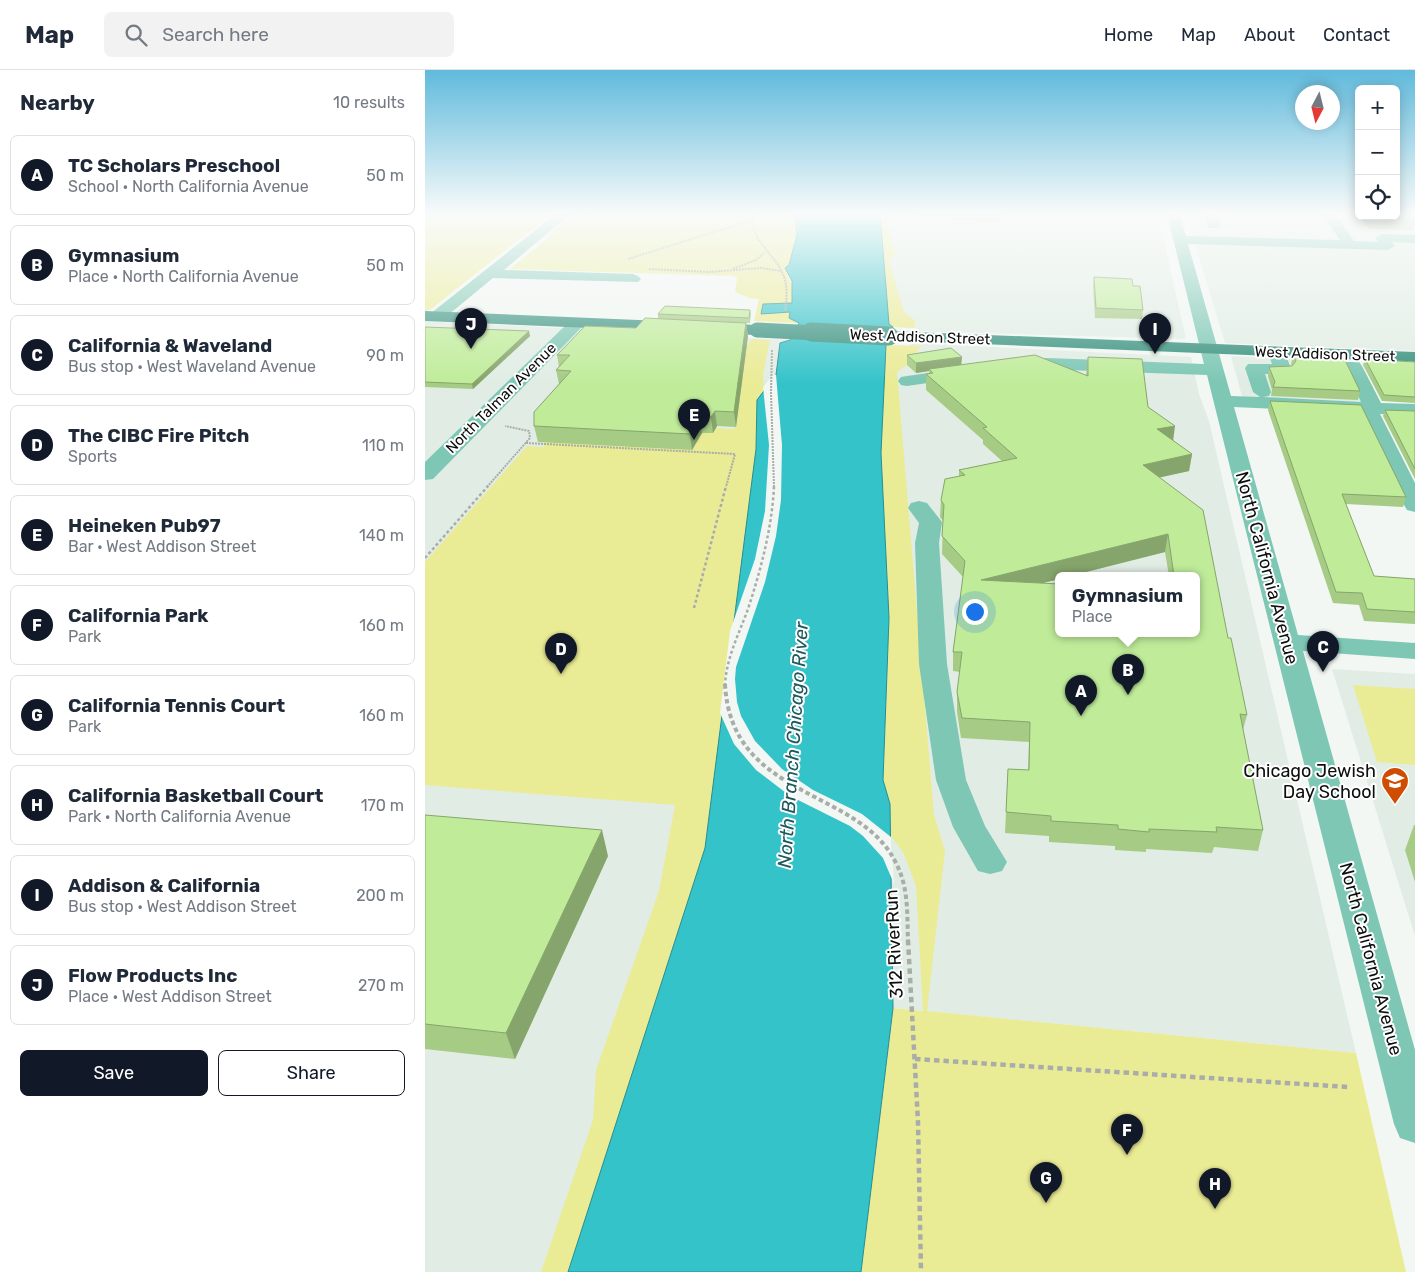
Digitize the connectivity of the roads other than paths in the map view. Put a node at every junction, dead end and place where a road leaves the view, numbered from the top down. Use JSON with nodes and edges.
{"nodes":[{"id":1,"x":495,"y":270,"type":"edge"},
{"id":2,"x":1187,"y":270,"type":"edge"},
{"id":3,"x":490,"y":274,"type":"junction"},
{"id":4,"x":637,"y":274,"type":"road end"},
{"id":5,"x":430,"y":316,"type":"edge"},
{"id":6,"x":577,"y":322,"type":"junction"},
{"id":7,"x":1208,"y":349,"type":"junction"},
{"id":8,"x":1276,"y":352,"type":"junction"},
{"id":9,"x":1415,"y":357,"type":"edge"},
{"id":10,"x":1353,"y":366,"type":"dead end"},
{"id":11,"x":1001,"y":367,"type":"edge"},
{"id":12,"x":983,"y":370,"type":"edge"},
{"id":13,"x":907,"y":381,"type":"dead end"},
{"id":14,"x":1218,"y":387,"type":"junction"},
{"id":15,"x":1261,"y":392,"type":"junction"},
{"id":16,"x":1300,"y":394,"type":"edge"},
{"id":17,"x":1371,"y":408,"type":"junction"},
{"id":18,"x":1415,"y":410,"type":"edge"},
{"id":19,"x":425,"y":474,"type":"edge"},
{"id":20,"x":1415,"y":505,"type":"edge"},
{"id":21,"x":919,"y":508,"type":"dead end"},
{"id":22,"x":1286,"y":642,"type":"junction"},
{"id":23,"x":1415,"y":651,"type":"edge"},
{"id":24,"x":990,"y":862,"type":"dead end"},
{"id":25,"x":1415,"y":1124,"type":"edge"}],
"edges":[{"from":1,"to":3,"type":"street"},
{"from":2,"to":7,"type":"street","name":"North California Avenue"},
{"from":3,"to":4,"type":"street"},
{"from":3,"to":5,"type":"street"},
{"from":5,"to":6,"type":"main road","name":"West Addison Street"},
{"from":6,"to":7,"type":"main road","name":"West Addison Street","bridge":true},
{"from":6,"to":19,"type":"street","name":"North Talman Avenue"},
{"from":7,"to":8,"type":"main road","name":"West Addison Street"},
{"from":7,"to":14,"type":"street","name":"North California Avenue"},
{"from":8,"to":9,"type":"main road","name":"West Addison Street"},
{"from":8,"to":15,"type":"street"},
{"from":10,"to":17,"type":"street"},
{"from":11,"to":14,"type":"street"},
{"from":12,"to":13,"type":"street"},
{"from":14,"to":15,"type":"street"},
{"from":14,"to":17,"type":"street"},
{"from":14,"to":22,"type":"street","name":"North California Avenue"},
{"from":15,"to":16,"type":"street"},
{"from":17,"to":18,"type":"street"},
{"from":17,"to":20,"type":"street"},
{"from":21,"to":24,"type":"street"},
{"from":22,"to":23,"type":"street"},
{"from":22,"to":25,"type":"street","name":"North California Avenue"}]}
